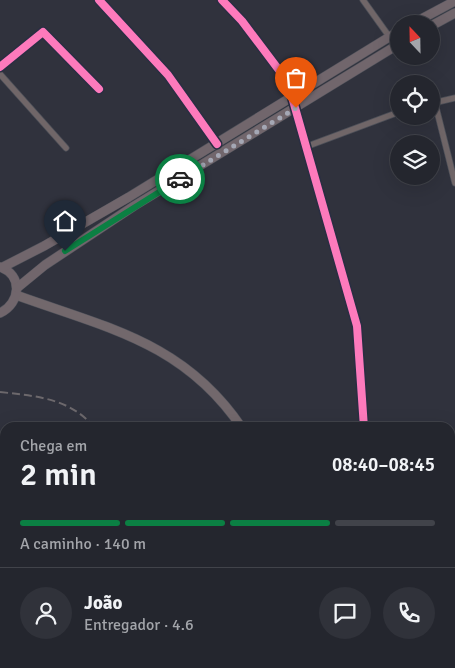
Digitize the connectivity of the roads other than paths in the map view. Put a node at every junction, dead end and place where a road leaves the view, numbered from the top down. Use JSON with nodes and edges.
{"nodes":[{"id":1,"x":99,"y":0,"type":"edge"},
{"id":2,"x":222,"y":0,"type":"edge"},
{"id":3,"x":363,"y":0,"type":"edge"},
{"id":4,"x":455,"y":1,"type":"edge"},
{"id":5,"x":455,"y":13,"type":"edge"},
{"id":6,"x":429,"y":15,"type":"edge"},
{"id":7,"x":440,"y":21,"type":"edge"},
{"id":8,"x":389,"y":36,"type":"joint"},
{"id":9,"x":390,"y":49,"type":"edge"},
{"id":10,"x":0,"y":67,"type":"edge"},
{"id":11,"x":0,"y":74,"type":"edge"},
{"id":12,"x":99,"y":88,"type":"dead end"},
{"id":13,"x":294,"y":96,"type":"junction"},
{"id":14,"x":455,"y":98,"type":"edge"},
{"id":15,"x":440,"y":101,"type":"edge"},
{"id":16,"x":296,"y":108,"type":"junction"},
{"id":17,"x":390,"y":115,"type":"edge"},
{"id":18,"x":440,"y":124,"type":"edge"},
{"id":19,"x":217,"y":144,"type":"junction"},
{"id":20,"x":308,"y":146,"type":"junction"},
{"id":21,"x":66,"y":148,"type":"dead end"},
{"id":22,"x":452,"y":160,"type":"edge"},
{"id":23,"x":455,"y":183,"type":"edge"},
{"id":24,"x":129,"y":197,"type":"junction"},
{"id":25,"x":134,"y":206,"type":"junction"},
{"id":26,"x":1,"y":267,"type":"edge"},
{"id":27,"x":17,"y":292,"type":"junction"},
{"id":28,"x":0,"y":313,"type":"edge"},
{"id":29,"x":237,"y":422,"type":"edge"},
{"id":30,"x":364,"y":422,"type":"edge"}],
"edges":[{"from":1,"to":19,"type":"street"},
{"from":2,"to":13,"type":"street"},
{"from":3,"to":8,"type":"street"},
{"from":4,"to":6,"type":"main road"},
{"from":5,"to":7,"type":"main road"},
{"from":8,"to":13,"type":"main road"},
{"from":9,"to":16,"type":"main road"},
{"from":10,"to":12,"type":"street"},
{"from":11,"to":21,"type":"street"},
{"from":13,"to":16,"type":"street"},
{"from":13,"to":19,"type":"main road"},
{"from":14,"to":15,"type":"street"},
{"from":16,"to":20,"type":"street"},
{"from":16,"to":25,"type":"main road"},
{"from":17,"to":20,"type":"street"},
{"from":18,"to":22,"type":"street"},
{"from":19,"to":24,"type":"main road"},
{"from":20,"to":30,"type":"street"},
{"from":22,"to":23,"type":"street"},
{"from":24,"to":25,"type":"main road"},
{"from":24,"to":26,"type":"main road"},
{"from":25,"to":27,"type":"main road"},
{"from":26,"to":27,"type":"main road"},
{"from":27,"to":28,"type":"main road"},
{"from":27,"to":29,"type":"main road"}]}
